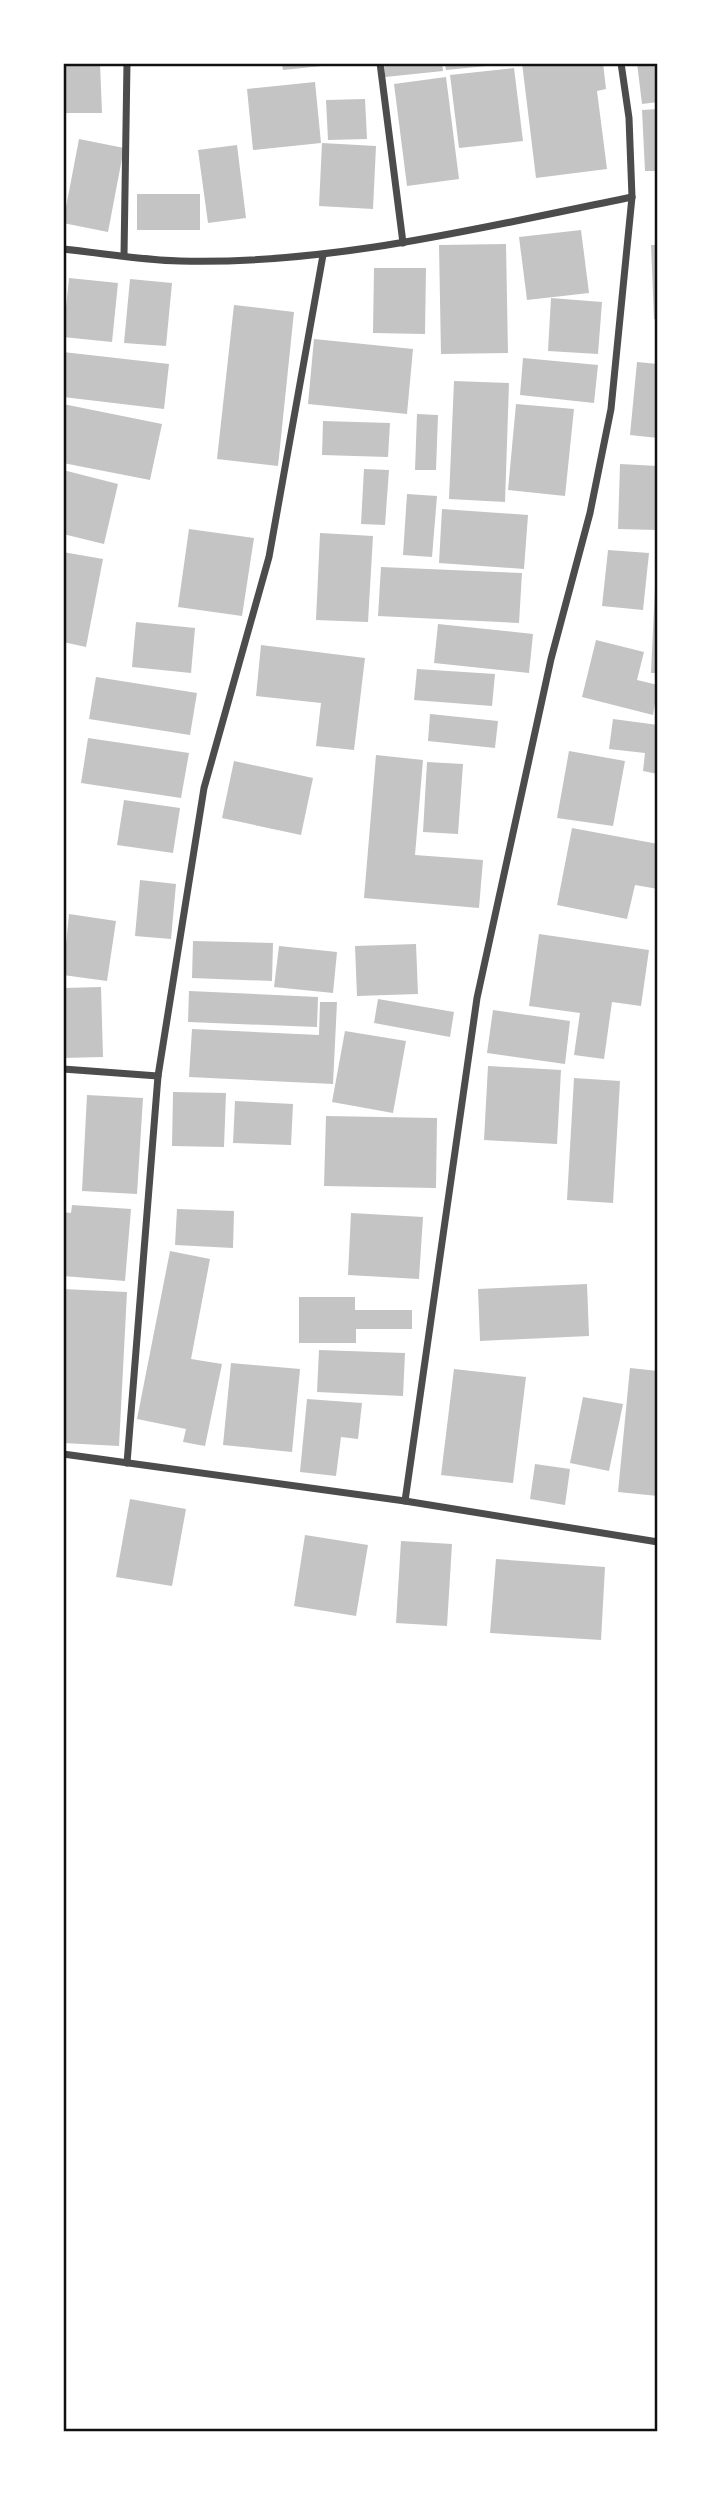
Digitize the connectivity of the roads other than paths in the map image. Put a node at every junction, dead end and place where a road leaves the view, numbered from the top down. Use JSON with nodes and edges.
{"nodes":[{"id":1,"x":127,"y":63,"type":"edge"},
{"id":2,"x":380,"y":63,"type":"edge"},
{"id":3,"x":621,"y":63,"type":"edge"},
{"id":4,"x":632,"y":197,"type":"junction"},
{"id":5,"x":404,"y":243,"type":"junction"},
{"id":6,"x":63,"y":249,"type":"edge"},
{"id":7,"x":323,"y":254,"type":"junction"},
{"id":8,"x":124,"y":255,"type":"junction"},
{"id":9,"x":63,"y":1069,"type":"edge"},
{"id":10,"x":158,"y":1076,"type":"junction"},
{"id":11,"x":63,"y":1454,"type":"edge"},
{"id":12,"x":127,"y":1463,"type":"junction"},
{"id":13,"x":405,"y":1501,"type":"junction"},
{"id":14,"x":658,"y":1542,"type":"edge"}],
"edges":[{"from":1,"to":8,"type":"street"},
{"from":2,"to":5,"type":"street"},
{"from":3,"to":4,"type":"street"},
{"from":4,"to":5,"type":"street"},
{"from":4,"to":13,"type":"street"},
{"from":5,"to":7,"type":"street"},
{"from":6,"to":8,"type":"street"},
{"from":7,"to":8,"type":"street"},
{"from":7,"to":10,"type":"street"},
{"from":9,"to":10,"type":"street"},
{"from":10,"to":12,"type":"street"},
{"from":11,"to":12,"type":"street"},
{"from":12,"to":13,"type":"street"},
{"from":13,"to":14,"type":"street"}]}
